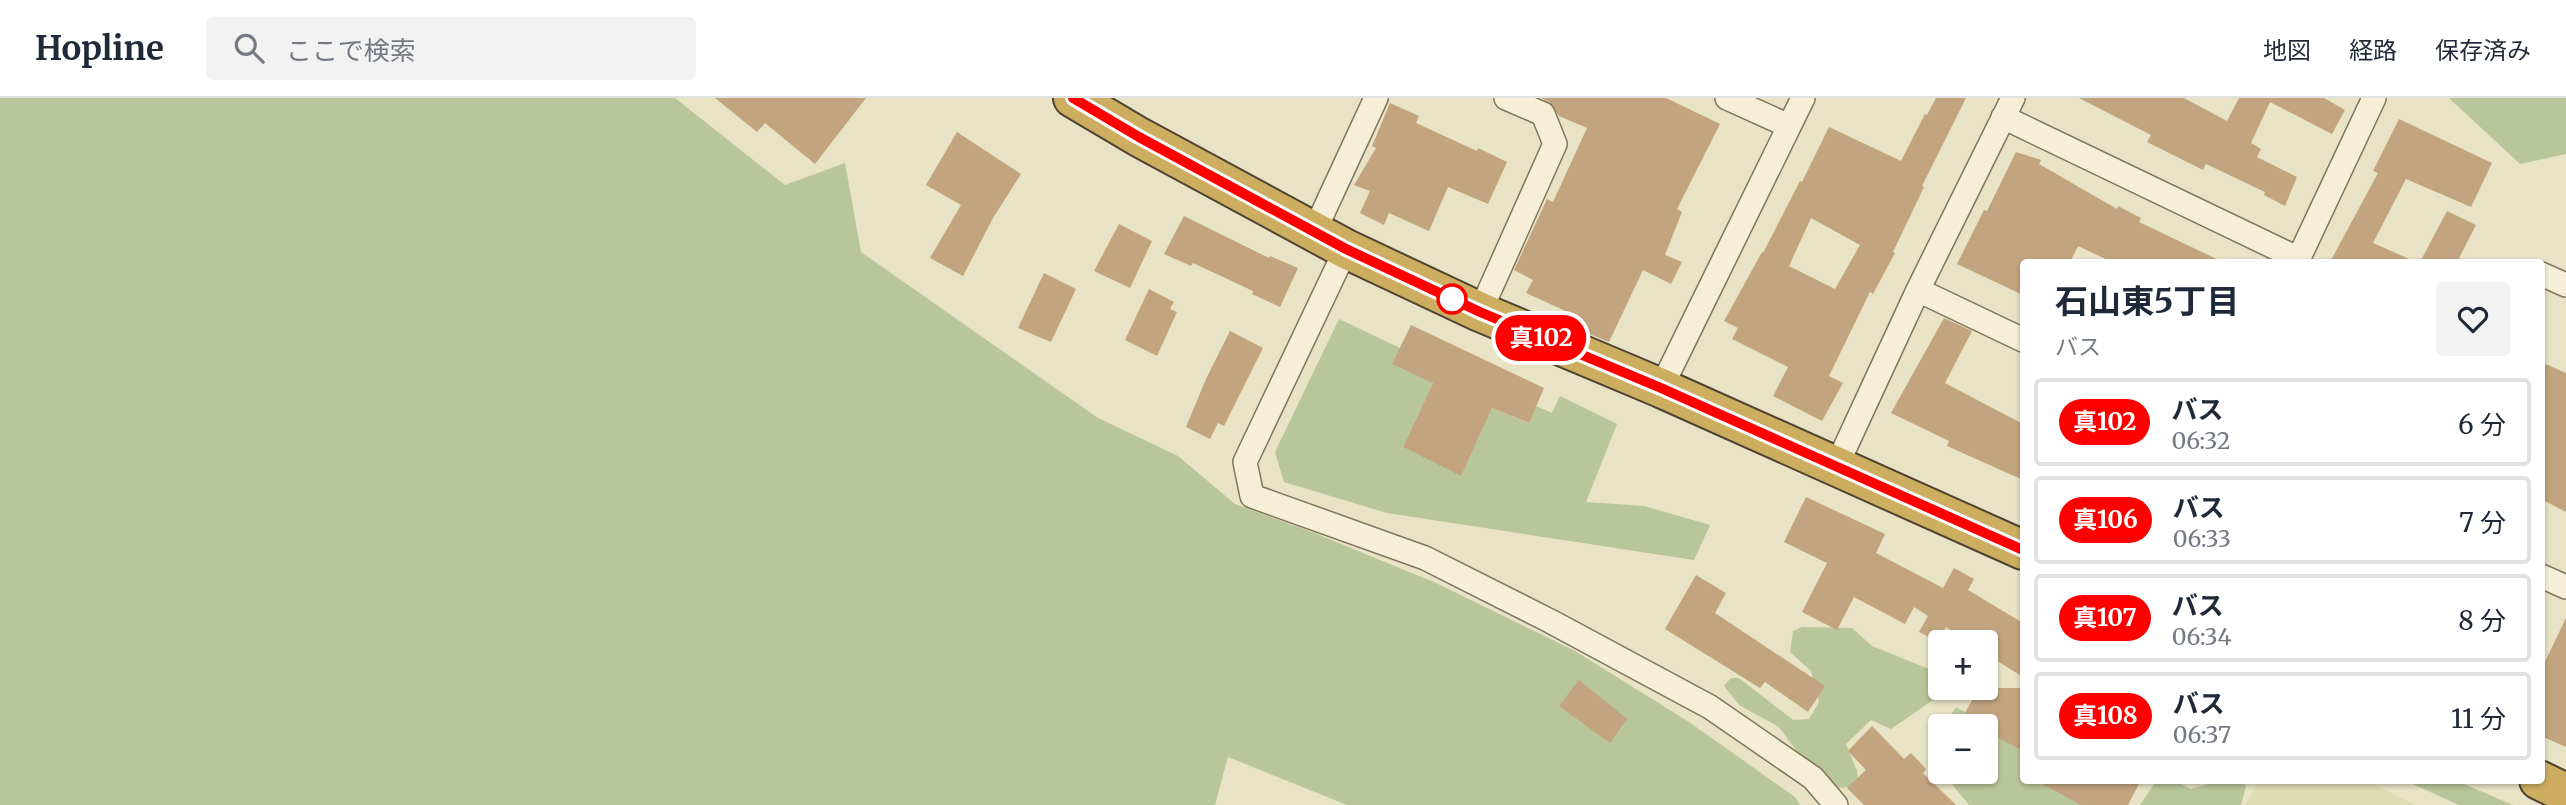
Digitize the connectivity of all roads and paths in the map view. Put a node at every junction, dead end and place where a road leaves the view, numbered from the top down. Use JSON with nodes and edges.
{"nodes":[{"id":1,"x":1073,"y":98,"type":"edge"},
{"id":2,"x":1376,"y":98,"type":"edge"},
{"id":3,"x":1506,"y":98,"type":"edge"},
{"id":4,"x":1727,"y":98,"type":"edge"},
{"id":5,"x":1803,"y":98,"type":"edge"},
{"id":6,"x":2374,"y":98,"type":"edge"},
{"id":7,"x":2008,"y":108,"type":"edge"},
{"id":8,"x":1789,"y":126,"type":"junction"},
{"id":9,"x":1330,"y":241,"type":"junction"},
{"id":10,"x":2294,"y":259,"type":"edge"},
{"id":11,"x":2299,"y":259,"type":"edge"},
{"id":12,"x":2545,"y":276,"type":"edge"},
{"id":13,"x":2566,"y":285,"type":"edge"},
{"id":14,"x":1918,"y":290,"type":"junction"},
{"id":15,"x":1480,"y":312,"type":"junction"},
{"id":16,"x":2020,"y":339,"type":"edge"},
{"id":17,"x":1661,"y":388,"type":"junction"},
{"id":18,"x":1836,"y":467,"type":"junction"},
{"id":19,"x":2020,"y":549,"type":"edge"},
{"id":20,"x":2545,"y":578,"type":"edge"},
{"id":21,"x":2566,"y":587,"type":"edge"},
{"id":22,"x":2545,"y":783,"type":"edge"},
{"id":23,"x":2566,"y":793,"type":"edge"},
{"id":24,"x":1836,"y":805,"type":"edge"}],
"edges":[{"from":1,"to":9,"type":"highway"},
{"from":2,"to":9,"type":"street"},
{"from":3,"to":15,"type":"street"},
{"from":4,"to":8,"type":"street"},
{"from":5,"to":8,"type":"street"},
{"from":6,"to":11,"type":"street"},
{"from":7,"to":10,"type":"street"},
{"from":7,"to":14,"type":"street"},
{"from":8,"to":17,"type":"street"},
{"from":9,"to":15,"type":"highway"},
{"from":9,"to":24,"type":"street"},
{"from":12,"to":13,"type":"street"},
{"from":14,"to":16,"type":"street"},
{"from":14,"to":18,"type":"street"},
{"from":15,"to":17,"type":"highway"},
{"from":17,"to":18,"type":"highway"},
{"from":18,"to":19,"type":"highway"},
{"from":20,"to":21,"type":"street"},
{"from":22,"to":23,"type":"highway"}]}
